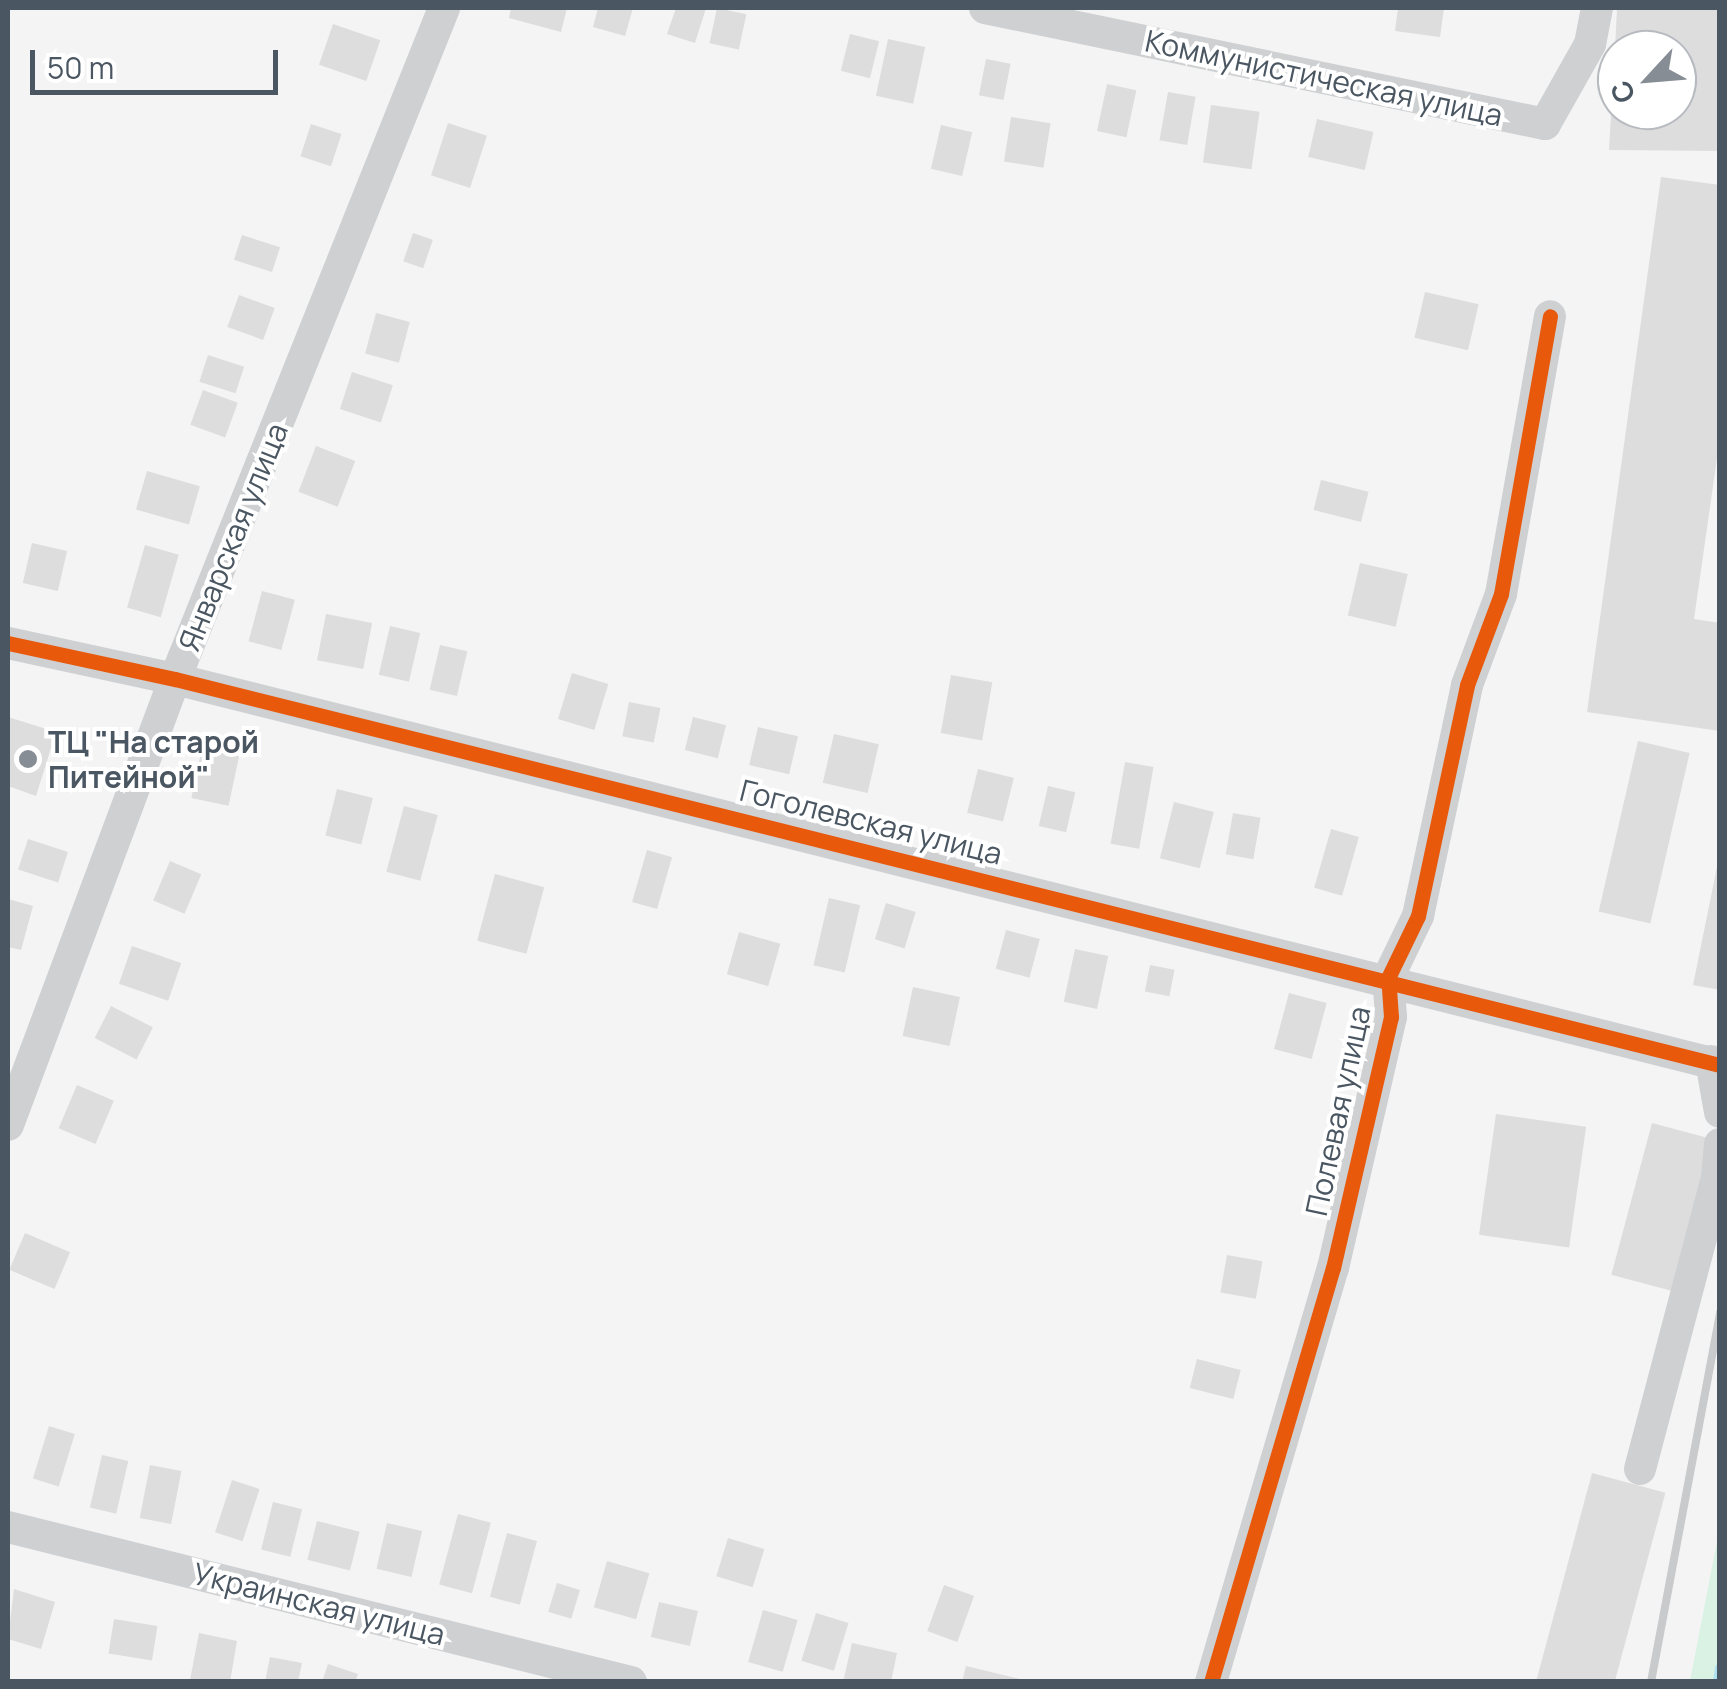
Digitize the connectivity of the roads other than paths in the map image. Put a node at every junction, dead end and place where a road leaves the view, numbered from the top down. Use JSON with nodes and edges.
{"nodes":[{"id":1,"x":444,"y":8,"type":"edge"},
{"id":2,"x":986,"y":8,"type":"edge"},
{"id":3,"x":1597,"y":8,"type":"edge"},
{"id":4,"x":1550,"y":316,"type":"dead end"},
{"id":5,"x":8,"y":643,"type":"edge"},
{"id":6,"x":175,"y":679,"type":"junction"},
{"id":7,"x":1388,"y":978,"type":"junction"},
{"id":8,"x":1715,"y":1063,"type":"edge"},
{"id":9,"x":1720,"y":1112,"type":"edge"},
{"id":10,"x":8,"y":1125,"type":"edge"},
{"id":11,"x":1720,"y":1144,"type":"edge"},
{"id":12,"x":1640,"y":1469,"type":"dead end"},
{"id":13,"x":8,"y":1527,"type":"edge"},
{"id":14,"x":631,"y":1682,"type":"edge"},
{"id":15,"x":1211,"y":1682,"type":"edge"}],
"edges":[{"from":1,"to":6,"type":"street","name":"Январская улица"},
{"from":2,"to":3,"type":"street","name":"Коммунистическая улица"},
{"from":4,"to":7,"type":"street","name":"Полевая улица"},
{"from":5,"to":6,"type":"street","name":"Гоголевская улица"},
{"from":6,"to":7,"type":"street","name":"Гоголевская улица"},
{"from":6,"to":10,"type":"street","name":"Январская улица"},
{"from":7,"to":8,"type":"street","name":"Гоголевская улица"},
{"from":7,"to":15,"type":"street","name":"Полевая улица"},
{"from":8,"to":9,"type":"street"},
{"from":11,"to":12,"type":"street"},
{"from":13,"to":14,"type":"street","name":"Украинская улица"}]}
